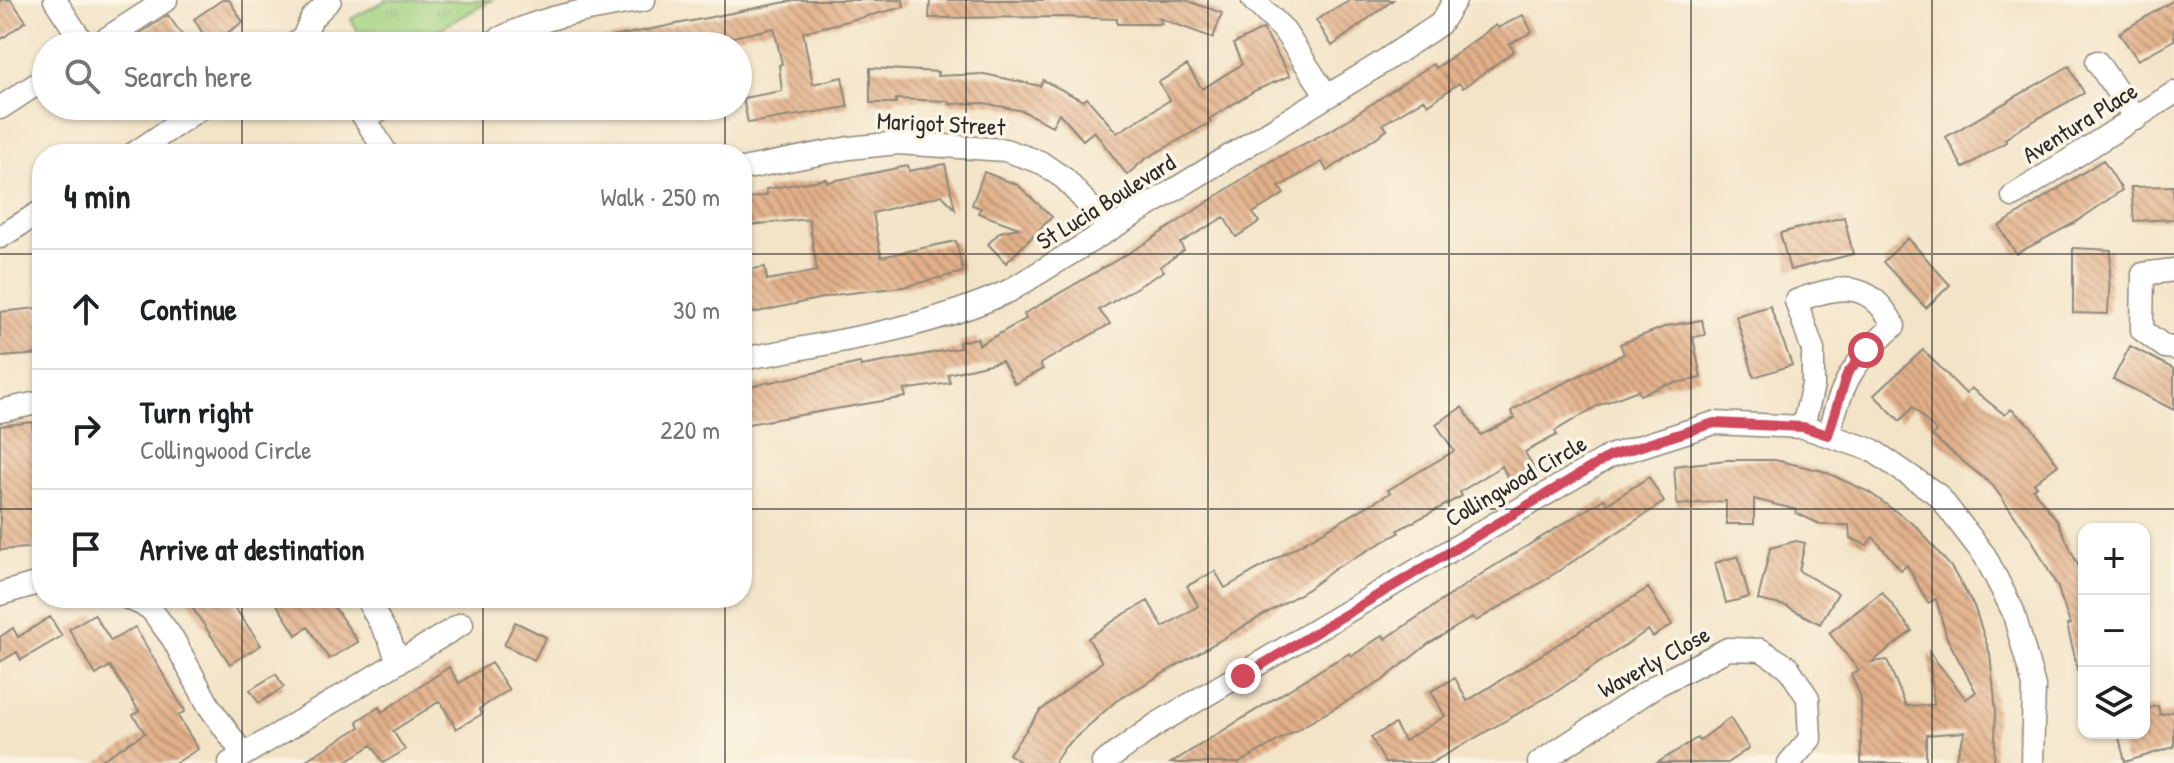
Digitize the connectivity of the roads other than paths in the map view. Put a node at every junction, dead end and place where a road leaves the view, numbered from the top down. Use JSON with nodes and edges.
{"nodes":[{"id":1,"x":55,"y":0,"type":"edge"},
{"id":2,"x":166,"y":0,"type":"edge"},
{"id":3,"x":330,"y":0,"type":"edge"},
{"id":4,"x":644,"y":0,"type":"edge"},
{"id":5,"x":1253,"y":0,"type":"edge"},
{"id":6,"x":1455,"y":0,"type":"edge"},
{"id":7,"x":305,"y":30,"type":"edge"},
{"id":8,"x":76,"y":32,"type":"edge"},
{"id":9,"x":117,"y":32,"type":"edge"},
{"id":10,"x":513,"y":32,"type":"edge"},
{"id":11,"x":2097,"y":62,"type":"dead end"},
{"id":12,"x":32,"y":87,"type":"edge"},
{"id":13,"x":1327,"y":96,"type":"junction"},
{"id":14,"x":2173,"y":96,"type":"edge"},
{"id":15,"x":0,"y":108,"type":"edge"},
{"id":16,"x":2136,"y":119,"type":"junction"},
{"id":17,"x":183,"y":120,"type":"edge"},
{"id":18,"x":367,"y":120,"type":"edge"},
{"id":19,"x":148,"y":144,"type":"edge"},
{"id":20,"x":381,"y":144,"type":"edge"},
{"id":21,"x":752,"y":167,"type":"edge"},
{"id":22,"x":2013,"y":196,"type":"dead end"},
{"id":23,"x":32,"y":217,"type":"edge"},
{"id":24,"x":1110,"y":229,"type":"junction"},
{"id":25,"x":0,"y":237,"type":"edge"},
{"id":26,"x":2174,"y":270,"type":"edge"},
{"id":27,"x":2174,"y":348,"type":"edge"},
{"id":28,"x":752,"y":357,"type":"edge"},
{"id":29,"x":32,"y":404,"type":"edge"},
{"id":30,"x":0,"y":411,"type":"edge"},
{"id":31,"x":1803,"y":427,"type":"junction"},
{"id":32,"x":1828,"y":435,"type":"junction"},
{"id":33,"x":32,"y":585,"type":"edge"},
{"id":34,"x":0,"y":594,"type":"edge"},
{"id":35,"x":150,"y":608,"type":"edge"},
{"id":36,"x":372,"y":608,"type":"edge"},
{"id":37,"x":462,"y":624,"type":"dead end"},
{"id":38,"x":398,"y":662,"type":"junction"},
{"id":39,"x":236,"y":759,"type":"edge"},
{"id":40,"x":1103,"y":763,"type":"edge"},
{"id":41,"x":1539,"y":763,"type":"edge"},
{"id":42,"x":1789,"y":763,"type":"edge"},
{"id":43,"x":2032,"y":763,"type":"edge"}],
"edges":[{"from":1,"to":8,"type":"street"},
{"from":2,"to":9,"type":"street"},
{"from":3,"to":7,"type":"street"},
{"from":4,"to":10,"type":"street"},
{"from":5,"to":13,"type":"street"},
{"from":6,"to":13,"type":"street","name":"St Lucia Boulevard"},
{"from":11,"to":16,"type":"street"},
{"from":12,"to":15,"type":"street"},
{"from":13,"to":24,"type":"street","name":"St Lucia Boulevard"},
{"from":14,"to":16,"type":"street","name":"Aventura Place"},
{"from":16,"to":22,"type":"street","name":"Aventura Place"},
{"from":17,"to":19,"type":"street"},
{"from":18,"to":20,"type":"street"},
{"from":21,"to":24,"type":"street","name":"Marigot Street"},
{"from":23,"to":25,"type":"street"},
{"from":24,"to":28,"type":"street","name":"St Lucia Boulevard"},
{"from":26,"to":27,"type":"street"},
{"from":29,"to":30,"type":"street"},
{"from":31,"to":32,"type":"street","name":"Collingwood Circle"},
{"from":31,"to":32,"type":"street"},
{"from":31,"to":40,"type":"street","name":"Collingwood Circle"},
{"from":32,"to":43,"type":"street","name":"Collingwood Circle"},
{"from":33,"to":34,"type":"street"},
{"from":35,"to":39,"type":"street"},
{"from":36,"to":38,"type":"street"},
{"from":37,"to":38,"type":"street"},
{"from":38,"to":39,"type":"street"},
{"from":41,"to":42,"type":"street","name":"Waverly Close"}]}
